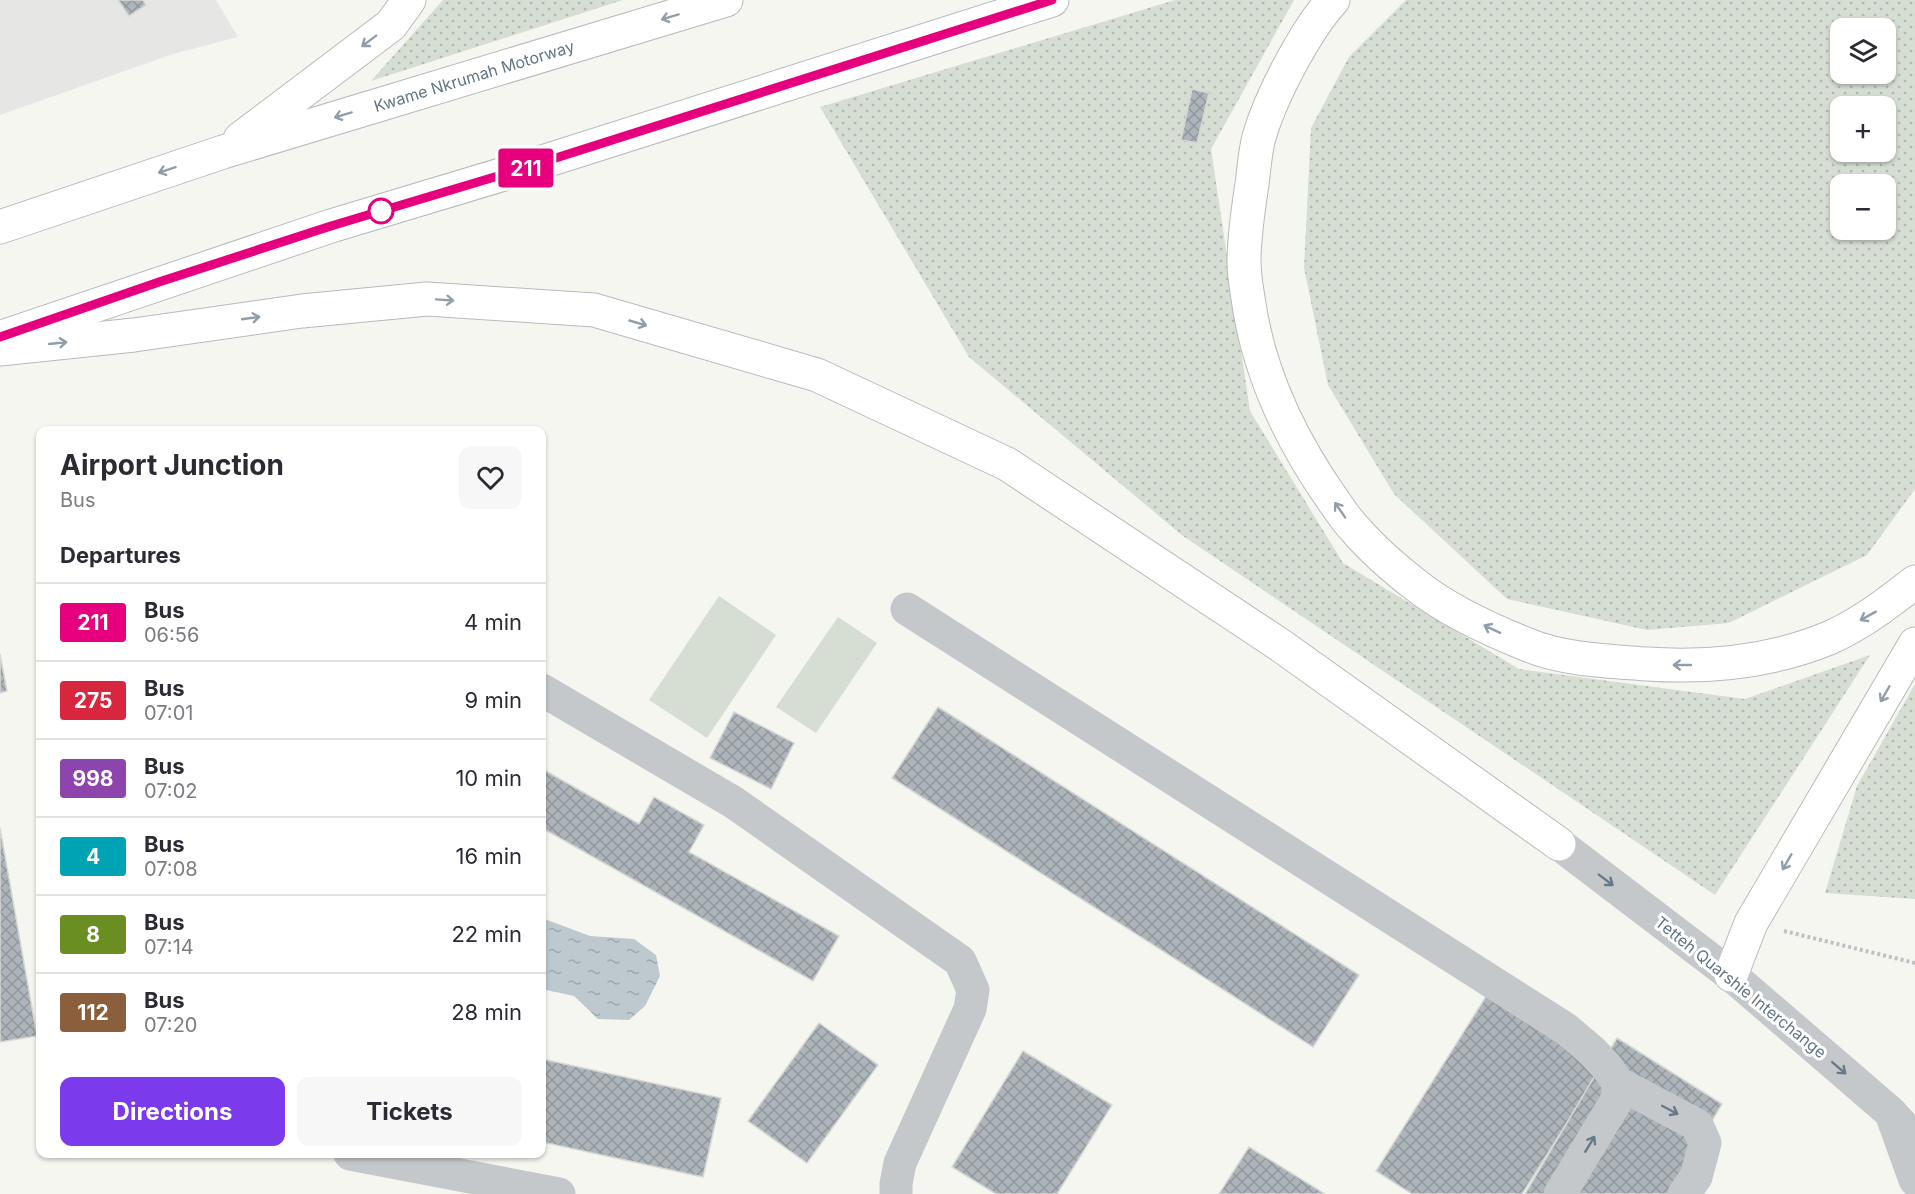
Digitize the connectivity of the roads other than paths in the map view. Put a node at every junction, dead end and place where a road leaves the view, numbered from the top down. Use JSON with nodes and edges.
{"nodes":[{"id":1,"x":409,"y":0,"type":"edge"},
{"id":2,"x":726,"y":0,"type":"edge"},
{"id":3,"x":1052,"y":0,"type":"edge"},
{"id":4,"x":1333,"y":0,"type":"edge"},
{"id":5,"x":223,"y":152,"type":"junction"},
{"id":6,"x":0,"y":226,"type":"edge"},
{"id":7,"x":0,"y":337,"type":"edge"},
{"id":8,"x":0,"y":350,"type":"edge"},
{"id":9,"x":1915,"y":582,"type":"edge"},
{"id":10,"x":907,"y":609,"type":"dead end"},
{"id":11,"x":1915,"y":644,"type":"edge"},
{"id":12,"x":546,"y":692,"type":"edge"},
{"id":13,"x":1559,"y":844,"type":"joint"},
{"id":14,"x":1731,"y":975,"type":"junction"},
{"id":15,"x":1618,"y":1083,"type":"junction"},
{"id":16,"x":1890,"y":1112,"type":"junction"},
{"id":17,"x":1915,"y":1139,"type":"edge"},
{"id":18,"x":371,"y":1158,"type":"edge"},
{"id":19,"x":1915,"y":1180,"type":"edge"},
{"id":20,"x":559,"y":1194,"type":"edge"},
{"id":21,"x":896,"y":1194,"type":"edge"},
{"id":22,"x":1560,"y":1194,"type":"edge"},
{"id":23,"x":1684,"y":1194,"type":"edge"}],
"edges":[{"from":1,"to":5,"type":"highway","one_way":true},
{"from":2,"to":5,"type":"highway","name":"Kwame Nkrumah Motorway","one_way":true},
{"from":3,"to":7,"type":"highway"},
{"from":9,"to":4,"type":"highway","one_way":true},
{"from":5,"to":6,"type":"highway","name":"Kwame Nkrumah Motorway","one_way":true},
{"from":8,"to":13,"type":"highway","one_way":true},
{"from":10,"to":15,"type":"street"},
{"from":11,"to":14,"type":"highway","one_way":true},
{"from":12,"to":21,"type":"street"},
{"from":13,"to":14,"type":"street","name":"Tetteh Quarshie Interchange","one_way":true},
{"from":14,"to":16,"type":"street","name":"Tetteh Quarshie Interchange","one_way":true},
{"from":22,"to":15,"type":"street","one_way":true},
{"from":15,"to":23,"type":"street","one_way":true},
{"from":16,"to":17,"type":"street","name":"Tetteh Quarshie Interchange"},
{"from":16,"to":19,"type":"street"},
{"from":18,"to":20,"type":"street"}]}
